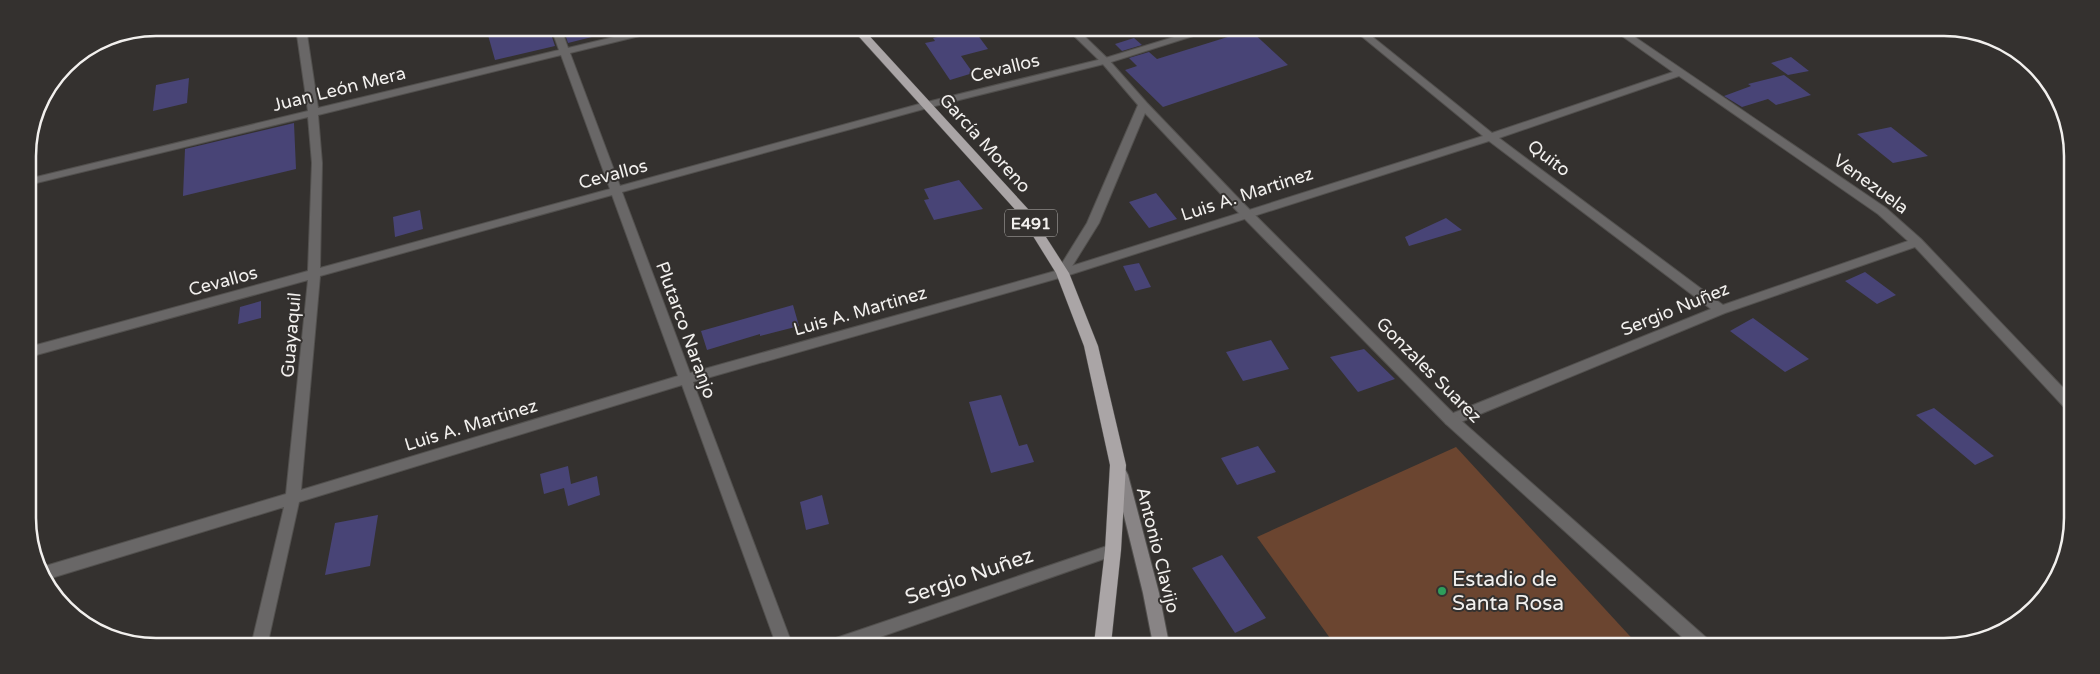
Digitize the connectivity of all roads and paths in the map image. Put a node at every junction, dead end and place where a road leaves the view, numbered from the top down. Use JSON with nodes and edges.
{"nodes":[{"id":1,"x":1080,"y":36,"type":"edge"},
{"id":2,"x":1186,"y":36,"type":"edge"},
{"id":3,"x":1366,"y":36,"type":"edge"},
{"id":4,"x":1628,"y":36,"type":"edge"},
{"id":5,"x":302,"y":37,"type":"edge"},
{"id":6,"x":559,"y":37,"type":"edge"},
{"id":7,"x":625,"y":37,"type":"edge"},
{"id":8,"x":864,"y":37,"type":"edge"},
{"id":9,"x":565,"y":51,"type":"junction"},
{"id":10,"x":1105,"y":61,"type":"junction"},
{"id":11,"x":1681,"y":72,"type":"junction"},
{"id":12,"x":927,"y":105,"type":"junction"},
{"id":13,"x":1143,"y":106,"type":"junction"},
{"id":14,"x":313,"y":112,"type":"junction"},
{"id":15,"x":1491,"y":137,"type":"junction"},
{"id":16,"x":37,"y":180,"type":"edge"},
{"id":17,"x":616,"y":191,"type":"junction"},
{"id":18,"x":1247,"y":214,"type":"junction"},
{"id":19,"x":1917,"y":242,"type":"junction"},
{"id":20,"x":1062,"y":273,"type":"junction"},
{"id":21,"x":314,"y":274,"type":"junction"},
{"id":22,"x":1721,"y":310,"type":"junction"},
{"id":23,"x":36,"y":350,"type":"edge"},
{"id":24,"x":686,"y":379,"type":"junction"},
{"id":25,"x":2064,"y":398,"type":"edge"},
{"id":26,"x":1451,"y":420,"type":"junction"},
{"id":27,"x":1118,"y":465,"type":"junction"},
{"id":28,"x":293,"y":498,"type":"junction"},
{"id":29,"x":1113,"y":550,"type":"junction"},
{"id":30,"x":49,"y":572,"type":"edge"},
{"id":31,"x":1104,"y":637,"type":"edge"},
{"id":32,"x":1161,"y":637,"type":"edge"},
{"id":33,"x":1694,"y":637,"type":"edge"},
{"id":34,"x":261,"y":638,"type":"edge"},
{"id":35,"x":782,"y":638,"type":"edge"},
{"id":36,"x":858,"y":638,"type":"edge"}],
"edges":[{"from":1,"to":10,"type":"street","name":"Gonzales Suarez"},
{"from":2,"to":10,"type":"street","name":"Cevallos"},
{"from":3,"to":15,"type":"street","name":"Quito"},
{"from":4,"to":11,"type":"street","name":"Venezuela"},
{"from":5,"to":14,"type":"street","name":"Guayaquil"},
{"from":6,"to":9,"type":"street","name":"Plutarco Naranjo"},
{"from":7,"to":9,"type":"street","name":"Juan León Mera"},
{"from":8,"to":12,"type":"highway","name":"García Moreno","number":"E491"},
{"from":9,"to":14,"type":"street","name":"Juan León Mera"},
{"from":9,"to":17,"type":"street","name":"Plutarco Naranjo"},
{"from":10,"to":12,"type":"street","name":"Cevallos"},
{"from":10,"to":13,"type":"street","name":"Gonzales Suarez"},
{"from":11,"to":15,"type":"street","name":"Luis A. Martinez"},
{"from":11,"to":19,"type":"street","name":"Venezuela"},
{"from":12,"to":17,"type":"street","name":"Cevallos"},
{"from":12,"to":20,"type":"highway","name":"García Moreno","number":"E491"},
{"from":13,"to":18,"type":"street","name":"Gonzales Suarez"},
{"from":13,"to":20,"type":"street"},
{"from":14,"to":16,"type":"street","name":"Juan León Mera"},
{"from":14,"to":21,"type":"street","name":"Guayaquil"},
{"from":15,"to":18,"type":"street","name":"Luis A. Martinez"},
{"from":15,"to":22,"type":"street","name":"Quito"},
{"from":17,"to":21,"type":"street","name":"Cevallos"},
{"from":17,"to":24,"type":"street","name":"Plutarco Naranjo"},
{"from":18,"to":20,"type":"street","name":"Luis A. Martinez"},
{"from":18,"to":26,"type":"street","name":"Gonzales Suarez"},
{"from":19,"to":22,"type":"street","name":"Sergio Nuñez"},
{"from":19,"to":25,"type":"street","name":"Venezuela"},
{"from":20,"to":24,"type":"street","name":"Luis A. Martinez"},
{"from":20,"to":27,"type":"highway","name":"García Moreno","number":"E491"},
{"from":21,"to":23,"type":"street","name":"Cevallos"},
{"from":21,"to":28,"type":"street","name":"Guayaquil"},
{"from":22,"to":26,"type":"street","name":"Sergio Nuñez"},
{"from":24,"to":28,"type":"street","name":"Luis A. Martinez"},
{"from":24,"to":35,"type":"street","name":"Plutarco Naranjo"},
{"from":26,"to":33,"type":"street","name":"Gonzales Suarez"},
{"from":27,"to":29,"type":"highway","number":"E491"},
{"from":27,"to":32,"type":"main road","name":"Antonio Clavijo"},
{"from":28,"to":30,"type":"street","name":"Luis A. Martinez"},
{"from":28,"to":34,"type":"street","name":"Guayaquil"},
{"from":29,"to":31,"type":"highway","number":"E491"},
{"from":29,"to":36,"type":"street","name":"Sergio Nuñez"}]}
